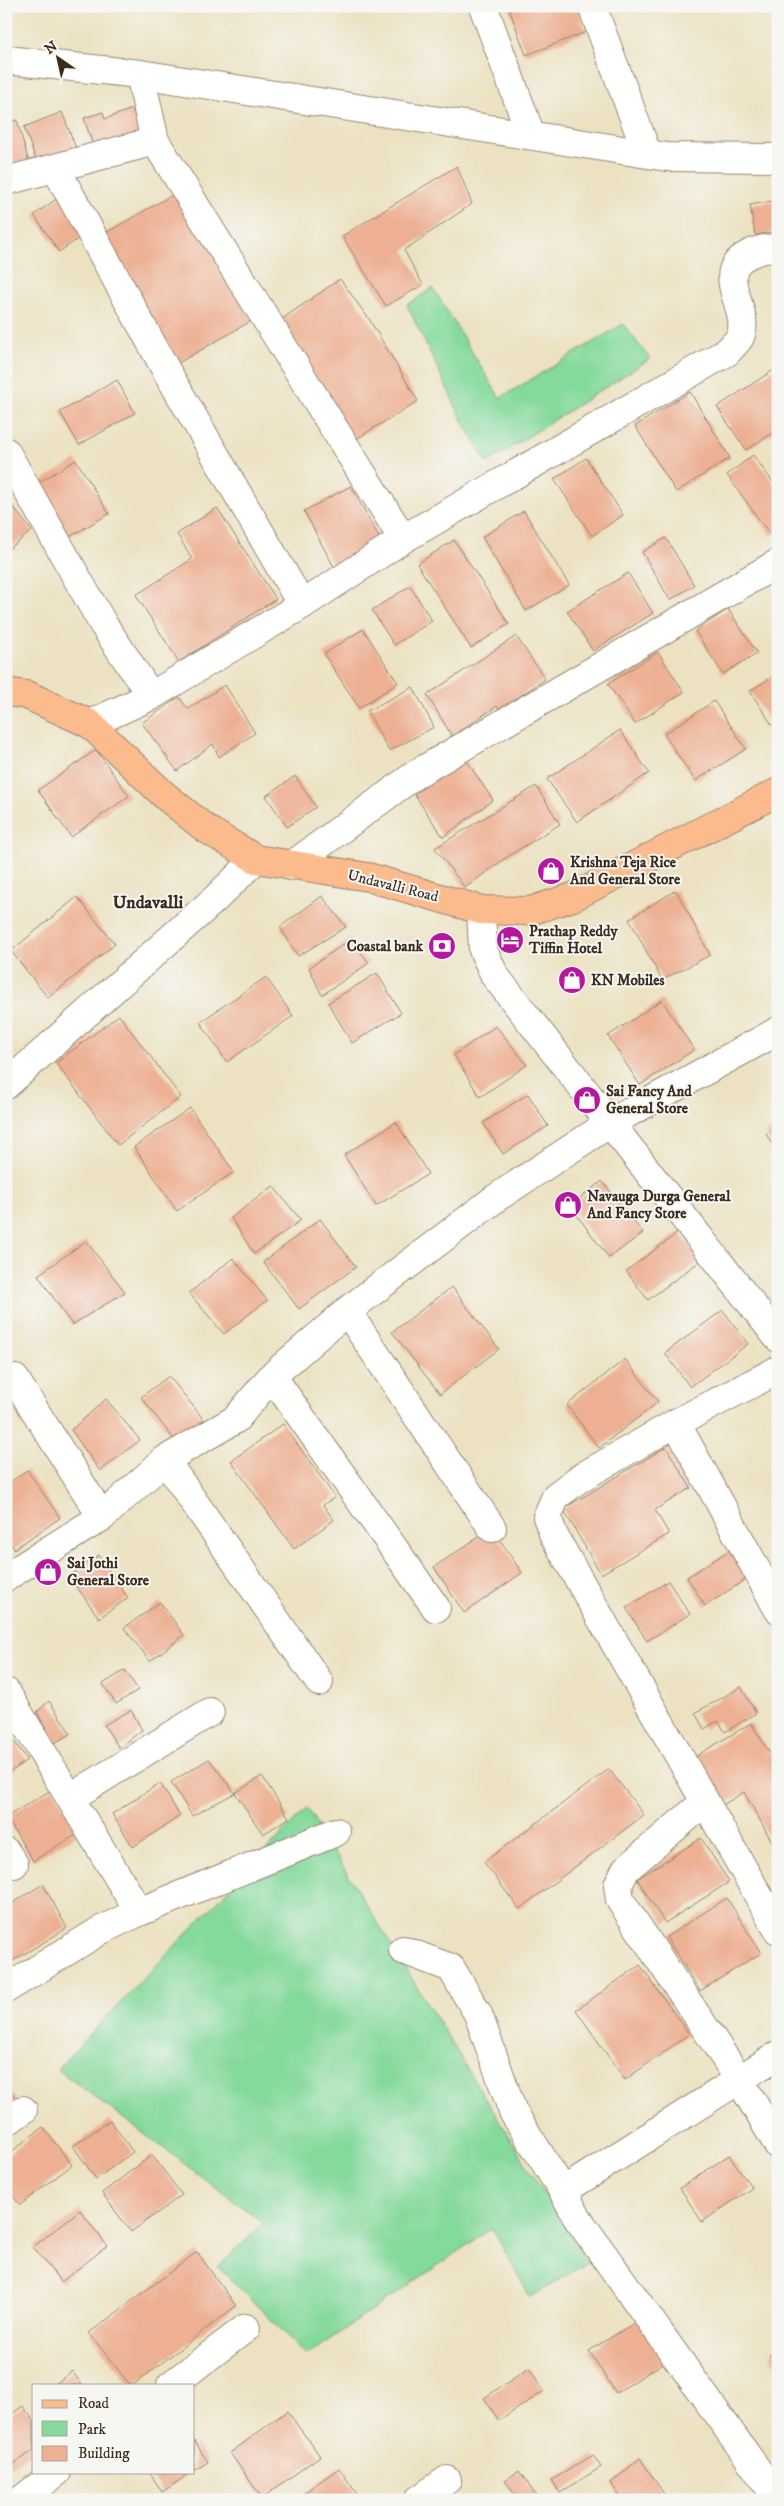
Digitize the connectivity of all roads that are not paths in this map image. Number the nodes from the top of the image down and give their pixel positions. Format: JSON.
{"nodes":[{"id":1,"x":484,"y":6,"type":"edge"},
{"id":2,"x":592,"y":6,"type":"edge"},
{"id":3,"x":6,"y":60,"type":"edge"},
{"id":4,"x":140,"y":74,"type":"junction"},
{"id":5,"x":531,"y":135,"type":"junction"},
{"id":6,"x":155,"y":141,"type":"junction"},
{"id":7,"x":647,"y":153,"type":"junction"},
{"id":8,"x":778,"y":158,"type":"edge"},
{"id":9,"x":56,"y":169,"type":"junction"},
{"id":10,"x":6,"y":181,"type":"edge"},
{"id":11,"x":778,"y":248,"type":"edge"},
{"id":12,"x":6,"y":452,"type":"edge"},
{"id":13,"x":403,"y":539,"type":"junction"},
{"id":14,"x":778,"y":563,"type":"edge"},
{"id":15,"x":302,"y":605,"type":"junction"},
{"id":16,"x":6,"y":692,"type":"edge"},
{"id":17,"x":151,"y":696,"type":"junction"},
{"id":18,"x":90,"y":724,"type":"junction"},
{"id":19,"x":778,"y":792,"type":"edge"},
{"id":20,"x":256,"y":859,"type":"junction"},
{"id":21,"x":291,"y":866,"type":"junction"},
{"id":22,"x":481,"y":910,"type":"junction"},
{"id":23,"x":778,"y":1031,"type":"edge"},
{"id":24,"x":6,"y":1085,"type":"edge"},
{"id":25,"x":610,"y":1123,"type":"junction"},
{"id":26,"x":347,"y":1311,"type":"junction"},
{"id":27,"x":778,"y":1338,"type":"edge"},
{"id":28,"x":778,"y":1370,"type":"edge"},
{"id":29,"x":272,"y":1376,"type":"junction"},
{"id":30,"x":15,"y":1379,"type":"dead end"},
{"id":31,"x":676,"y":1423,"type":"junction"},
{"id":32,"x":165,"y":1460,"type":"junction"},
{"id":33,"x":102,"y":1517,"type":"junction"},
{"id":34,"x":492,"y":1528,"type":"dead end"},
{"id":35,"x":6,"y":1576,"type":"edge"},
{"id":36,"x":436,"y":1608,"type":"dead end"},
{"id":37,"x":778,"y":1609,"type":"edge"},
{"id":38,"x":319,"y":1682,"type":"dead end"},
{"id":39,"x":6,"y":1692,"type":"edge"},
{"id":40,"x":210,"y":1712,"type":"dead end"},
{"id":41,"x":70,"y":1798,"type":"junction"},
{"id":42,"x":705,"y":1802,"type":"junction"},
{"id":43,"x":336,"y":1832,"type":"dead end"},
{"id":44,"x":139,"y":1912,"type":"junction"},
{"id":45,"x":778,"y":1930,"type":"edge"},
{"id":46,"x":403,"y":1950,"type":"dead end"},
{"id":47,"x":6,"y":1989,"type":"edge"},
{"id":48,"x":778,"y":2055,"type":"edge"},
{"id":49,"x":739,"y":2079,"type":"junction"},
{"id":50,"x":778,"y":2145,"type":"edge"},
{"id":51,"x":563,"y":2191,"type":"junction"},
{"id":52,"x":246,"y":2328,"type":"dead end"},
{"id":53,"x":172,"y":2384,"type":"edge"},
{"id":54,"x":54,"y":2474,"type":"edge"},
{"id":55,"x":447,"y":2480,"type":"dead end"},
{"id":56,"x":778,"y":2499,"type":"edge"},
{"id":57,"x":21,"y":2500,"type":"edge"},
{"id":58,"x":418,"y":2500,"type":"edge"}],
"edges":[{"from":1,"to":5,"type":"street"},
{"from":2,"to":7,"type":"street"},
{"from":3,"to":4,"type":"street"},
{"from":4,"to":5,"type":"street"},
{"from":4,"to":6,"type":"street"},
{"from":5,"to":7,"type":"street"},
{"from":6,"to":9,"type":"street"},
{"from":6,"to":13,"type":"street"},
{"from":7,"to":8,"type":"street"},
{"from":9,"to":10,"type":"street"},
{"from":9,"to":15,"type":"street"},
{"from":11,"to":13,"type":"street"},
{"from":12,"to":17,"type":"street"},
{"from":13,"to":15,"type":"street"},
{"from":14,"to":21,"type":"street"},
{"from":15,"to":17,"type":"street"},
{"from":16,"to":18,"type":"main road","name":"Undavalli Road"},
{"from":17,"to":18,"type":"street"},
{"from":18,"to":20,"type":"main road","name":"Undavalli Road"},
{"from":19,"to":22,"type":"main road","name":"Undavalli Road"},
{"from":20,"to":21,"type":"main road","name":"Undavalli Road"},
{"from":20,"to":24,"type":"street"},
{"from":21,"to":22,"type":"main road","name":"Undavalli Road"},
{"from":22,"to":25,"type":"street"},
{"from":23,"to":25,"type":"street"},
{"from":25,"to":26,"type":"street"},
{"from":25,"to":27,"type":"street"},
{"from":26,"to":29,"type":"street"},
{"from":26,"to":34,"type":"street"},
{"from":28,"to":31,"type":"street"},
{"from":29,"to":32,"type":"street"},
{"from":29,"to":36,"type":"street"},
{"from":30,"to":33,"type":"street"},
{"from":31,"to":37,"type":"street"},
{"from":31,"to":42,"type":"street"},
{"from":32,"to":33,"type":"street"},
{"from":32,"to":38,"type":"street"},
{"from":33,"to":35,"type":"street"},
{"from":39,"to":41,"type":"street"},
{"from":40,"to":41,"type":"street"},
{"from":41,"to":44,"type":"street"},
{"from":42,"to":45,"type":"street"},
{"from":42,"to":49,"type":"street"},
{"from":43,"to":44,"type":"street"},
{"from":44,"to":47,"type":"street"},
{"from":46,"to":51,"type":"street"},
{"from":48,"to":49,"type":"street"},
{"from":49,"to":50,"type":"street"},
{"from":49,"to":51,"type":"street"},
{"from":51,"to":56,"type":"street"},
{"from":52,"to":53,"type":"street"},
{"from":54,"to":57,"type":"street"},
{"from":55,"to":58,"type":"street"}]}
